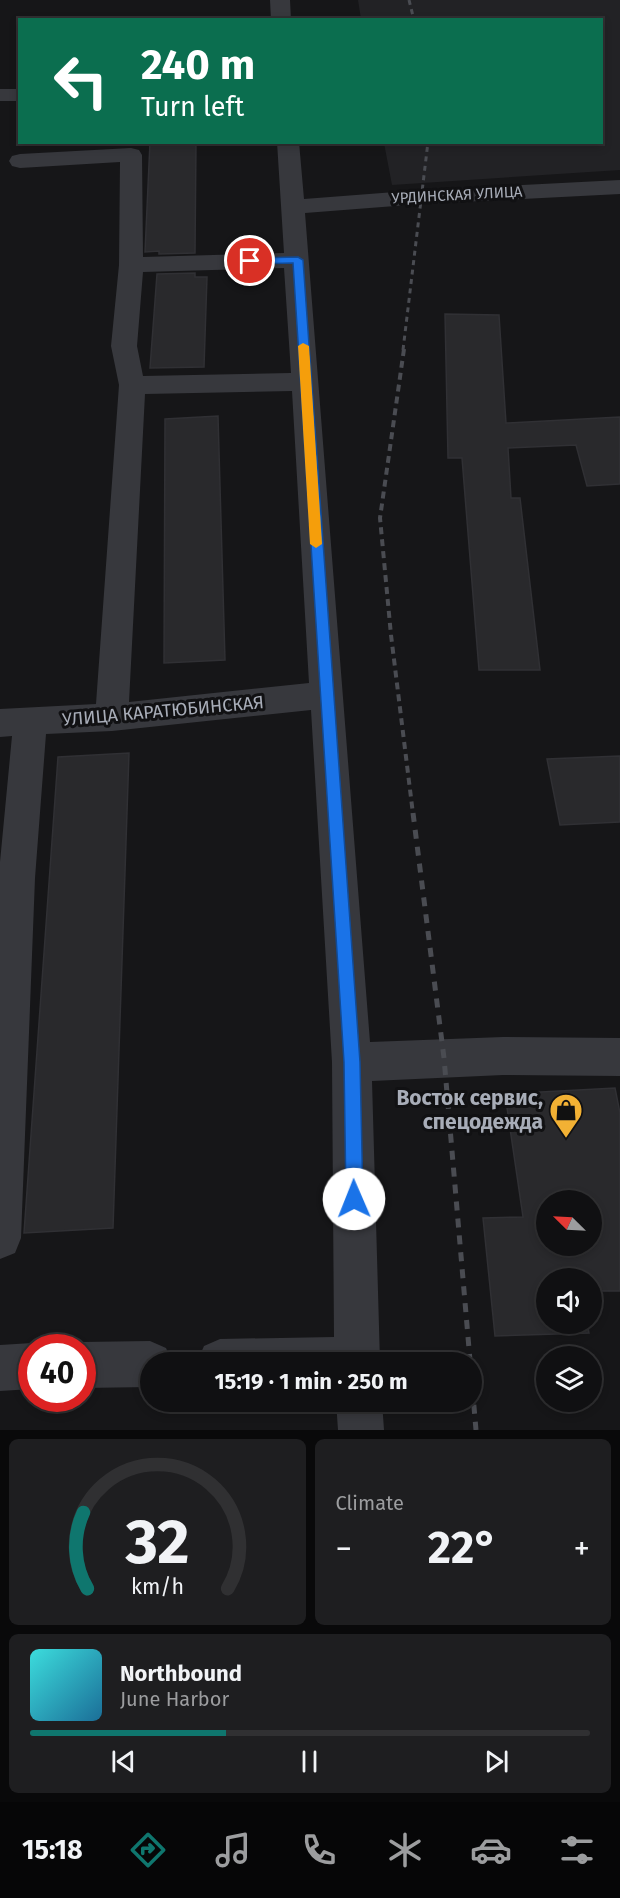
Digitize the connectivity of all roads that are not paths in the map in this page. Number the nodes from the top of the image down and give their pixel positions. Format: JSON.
{"nodes":[{"id":1,"x":280,"y":0,"type":"edge"},
{"id":2,"x":281,"y":18,"type":"edge"},
{"id":3,"x":18,"y":94,"type":"edge"},
{"id":4,"x":0,"y":95,"type":"edge"},
{"id":5,"x":288,"y":144,"type":"edge"},
{"id":6,"x":20,"y":161,"type":"dead end"},
{"id":7,"x":620,"y":187,"type":"edge"},
{"id":8,"x":294,"y":207,"type":"junction"},
{"id":9,"x":298,"y":260,"type":"junction"},
{"id":10,"x":131,"y":265,"type":"junction"},
{"id":11,"x":305,"y":382,"type":"junction"},
{"id":12,"x":132,"y":385,"type":"junction"},
{"id":13,"x":326,"y":695,"type":"junction"},
{"id":14,"x":112,"y":717,"type":"junction"},
{"id":15,"x":15,"y":722,"type":"edge"},
{"id":16,"x":8,"y":878,"type":"edge"},
{"id":17,"x":620,"y":1057,"type":"edge"},
{"id":18,"x":352,"y":1062,"type":"junction"},
{"id":19,"x":0,"y":1238,"type":"edge"},
{"id":20,"x":358,"y":1352,"type":"edge"},
{"id":21,"x":140,"y":1364,"type":"edge"},
{"id":22,"x":96,"y":1365,"type":"edge"},
{"id":23,"x":18,"y":1367,"type":"edge"},
{"id":24,"x":0,"y":1368,"type":"edge"},
{"id":25,"x":360,"y":1412,"type":"edge"},
{"id":26,"x":361,"y":1430,"type":"edge"}],
"edges":[{"from":1,"to":2,"type":"street"},
{"from":3,"to":4,"type":"street"},
{"from":5,"to":8,"type":"street"},
{"from":6,"to":10,"type":"street"},
{"from":7,"to":8,"type":"street","name":"УРДИНСКАЯ УЛИЦА"},
{"from":8,"to":9,"type":"street"},
{"from":9,"to":10,"type":"street"},
{"from":9,"to":11,"type":"street"},
{"from":10,"to":12,"type":"street"},
{"from":11,"to":12,"type":"street"},
{"from":11,"to":13,"type":"street"},
{"from":12,"to":14,"type":"street"},
{"from":13,"to":14,"type":"street","name":"УЛИЦА КАРАТЮБИНСКАЯ"},
{"from":13,"to":18,"type":"street"},
{"from":14,"to":15,"type":"street","name":"УЛИЦА КАРАТЮБИНСКАЯ"},
{"from":15,"to":16,"type":"street"},
{"from":16,"to":19,"type":"street"},
{"from":17,"to":18,"type":"street"},
{"from":18,"to":20,"type":"street"},
{"from":21,"to":22,"type":"street"},
{"from":23,"to":24,"type":"street"},
{"from":25,"to":26,"type":"street"}]}
